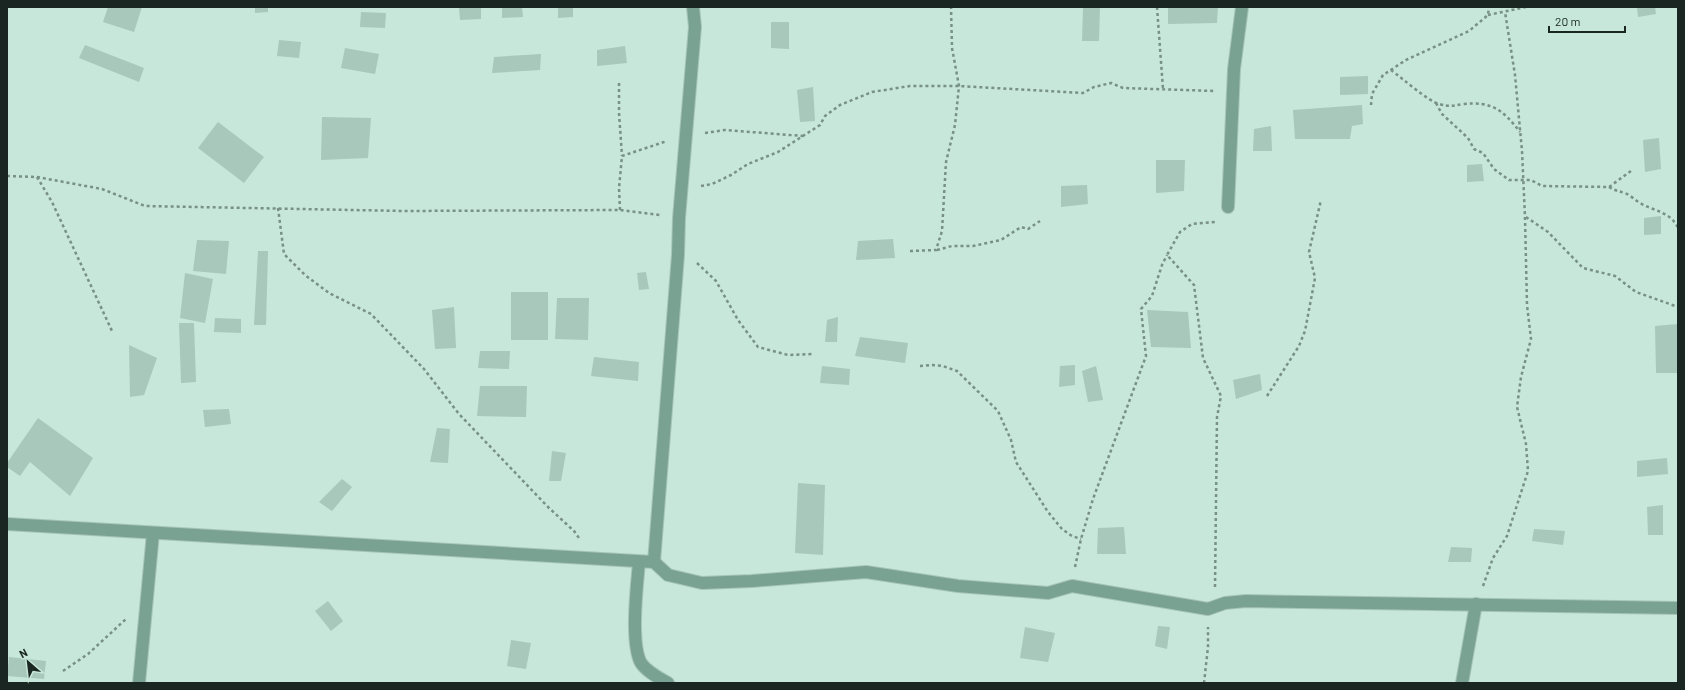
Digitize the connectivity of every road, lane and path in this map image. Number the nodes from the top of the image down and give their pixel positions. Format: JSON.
{"nodes":[{"id":1,"x":693,"y":7,"type":"edge"},
{"id":2,"x":951,"y":7,"type":"edge"},
{"id":3,"x":1157,"y":7,"type":"edge"},
{"id":4,"x":1242,"y":7,"type":"edge"},
{"id":5,"x":1489,"y":7,"type":"edge"},
{"id":6,"x":1526,"y":7,"type":"edge"},
{"id":7,"x":1505,"y":12,"type":"junction"},
{"id":8,"x":1488,"y":15,"type":"junction"},
{"id":9,"x":1391,"y":70,"type":"junction"},
{"id":10,"x":620,"y":83,"type":"dead end"},
{"id":11,"x":959,"y":86,"type":"junction"},
{"id":12,"x":1163,"y":89,"type":"junction"},
{"id":13,"x":1233,"y":92,"type":"junction"},
{"id":14,"x":1436,"y":103,"type":"junction"},
{"id":15,"x":1371,"y":105,"type":"dead end"},
{"id":16,"x":1520,"y":132,"type":"junction"},
{"id":17,"x":622,"y":156,"type":"dead end"},
{"id":18,"x":1631,"y":171,"type":"dead end"},
{"id":19,"x":7,"y":176,"type":"edge"},
{"id":20,"x":37,"y":177,"type":"junction"},
{"id":21,"x":1522,"y":180,"type":"junction"},
{"id":22,"x":1610,"y":187,"type":"junction"},
{"id":23,"x":681,"y":191,"type":"junction"},
{"id":24,"x":1320,"y":200,"type":"dead end"},
{"id":25,"x":1228,"y":207,"type":"joint"},
{"id":26,"x":278,"y":208,"type":"junction"},
{"id":27,"x":1525,"y":217,"type":"junction"},
{"id":28,"x":679,"y":218,"type":"junction"},
{"id":29,"x":1040,"y":221,"type":"dead end"},
{"id":30,"x":1678,"y":228,"type":"edge"},
{"id":31,"x":936,"y":250,"type":"junction"},
{"id":32,"x":910,"y":251,"type":"dead end"},
{"id":33,"x":678,"y":255,"type":"junction"},
{"id":34,"x":1167,"y":255,"type":"junction"},
{"id":35,"x":1678,"y":307,"type":"edge"},
{"id":36,"x":112,"y":331,"type":"dead end"},
{"id":37,"x":813,"y":354,"type":"dead end"},
{"id":38,"x":920,"y":366,"type":"dead end"},
{"id":39,"x":1267,"y":396,"type":"dead end"},
{"id":40,"x":7,"y":524,"type":"edge"},
{"id":41,"x":153,"y":533,"type":"junction"},
{"id":42,"x":1081,"y":539,"type":"junction"},
{"id":43,"x":592,"y":559,"type":"junction"},
{"id":44,"x":639,"y":562,"type":"junction"},
{"id":45,"x":654,"y":562,"type":"junction"},
{"id":46,"x":1072,"y":586,"type":"junction"},
{"id":47,"x":1476,"y":604,"type":"junction"},
{"id":48,"x":1678,"y":608,"type":"edge"},
{"id":49,"x":1208,"y":609,"type":"junction"},
{"id":50,"x":129,"y":616,"type":"dead end"},
{"id":51,"x":63,"y":671,"type":"dead end"},
{"id":52,"x":139,"y":683,"type":"edge"},
{"id":53,"x":668,"y":683,"type":"edge"},
{"id":54,"x":1204,"y":683,"type":"edge"},
{"id":55,"x":1462,"y":683,"type":"edge"}],
"edges":[{"from":1,"to":23,"type":"street"},
{"from":2,"to":11,"type":"path"},
{"from":3,"to":12,"type":"path"},
{"from":4,"to":13,"type":"street"},
{"from":5,"to":8,"type":"path"},
{"from":6,"to":7,"type":"path"},
{"from":7,"to":8,"type":"path"},
{"from":7,"to":16,"type":"path"},
{"from":8,"to":9,"type":"path"},
{"from":9,"to":14,"type":"path"},
{"from":9,"to":15,"type":"path"},
{"from":10,"to":17,"type":"path"},
{"from":11,"to":12,"type":"path"},
{"from":11,"to":23,"type":"path"},
{"from":11,"to":31,"type":"path"},
{"from":12,"to":13,"type":"path"},
{"from":13,"to":25,"type":"street"},
{"from":14,"to":16,"type":"path"},
{"from":14,"to":21,"type":"path"},
{"from":16,"to":21,"type":"path"},
{"from":18,"to":22,"type":"path"},
{"from":19,"to":20,"type":"path"},
{"from":20,"to":26,"type":"path"},
{"from":20,"to":36,"type":"path"},
{"from":21,"to":22,"type":"path"},
{"from":21,"to":27,"type":"path"},
{"from":22,"to":30,"type":"path"},
{"from":23,"to":28,"type":"street"},
{"from":24,"to":39,"type":"path"},
{"from":25,"to":34,"type":"path"},
{"from":26,"to":28,"type":"path"},
{"from":26,"to":43,"type":"path"},
{"from":27,"to":35,"type":"path"},
{"from":27,"to":47,"type":"path"},
{"from":28,"to":33,"type":"street"},
{"from":29,"to":31,"type":"path"},
{"from":31,"to":32,"type":"path"},
{"from":33,"to":37,"type":"path"},
{"from":33,"to":45,"type":"street"},
{"from":34,"to":42,"type":"path"},
{"from":34,"to":49,"type":"path"},
{"from":38,"to":42,"type":"path"},
{"from":40,"to":41,"type":"street"},
{"from":41,"to":43,"type":"street"},
{"from":41,"to":52,"type":"street"},
{"from":42,"to":46,"type":"path"},
{"from":43,"to":44,"type":"street"},
{"from":44,"to":45,"type":"street"},
{"from":44,"to":53,"type":"street"},
{"from":45,"to":46,"type":"street"},
{"from":46,"to":49,"type":"street"},
{"from":47,"to":48,"type":"street"},
{"from":47,"to":49,"type":"street"},
{"from":47,"to":55,"type":"street"},
{"from":49,"to":54,"type":"path"},
{"from":50,"to":51,"type":"path"}]}
